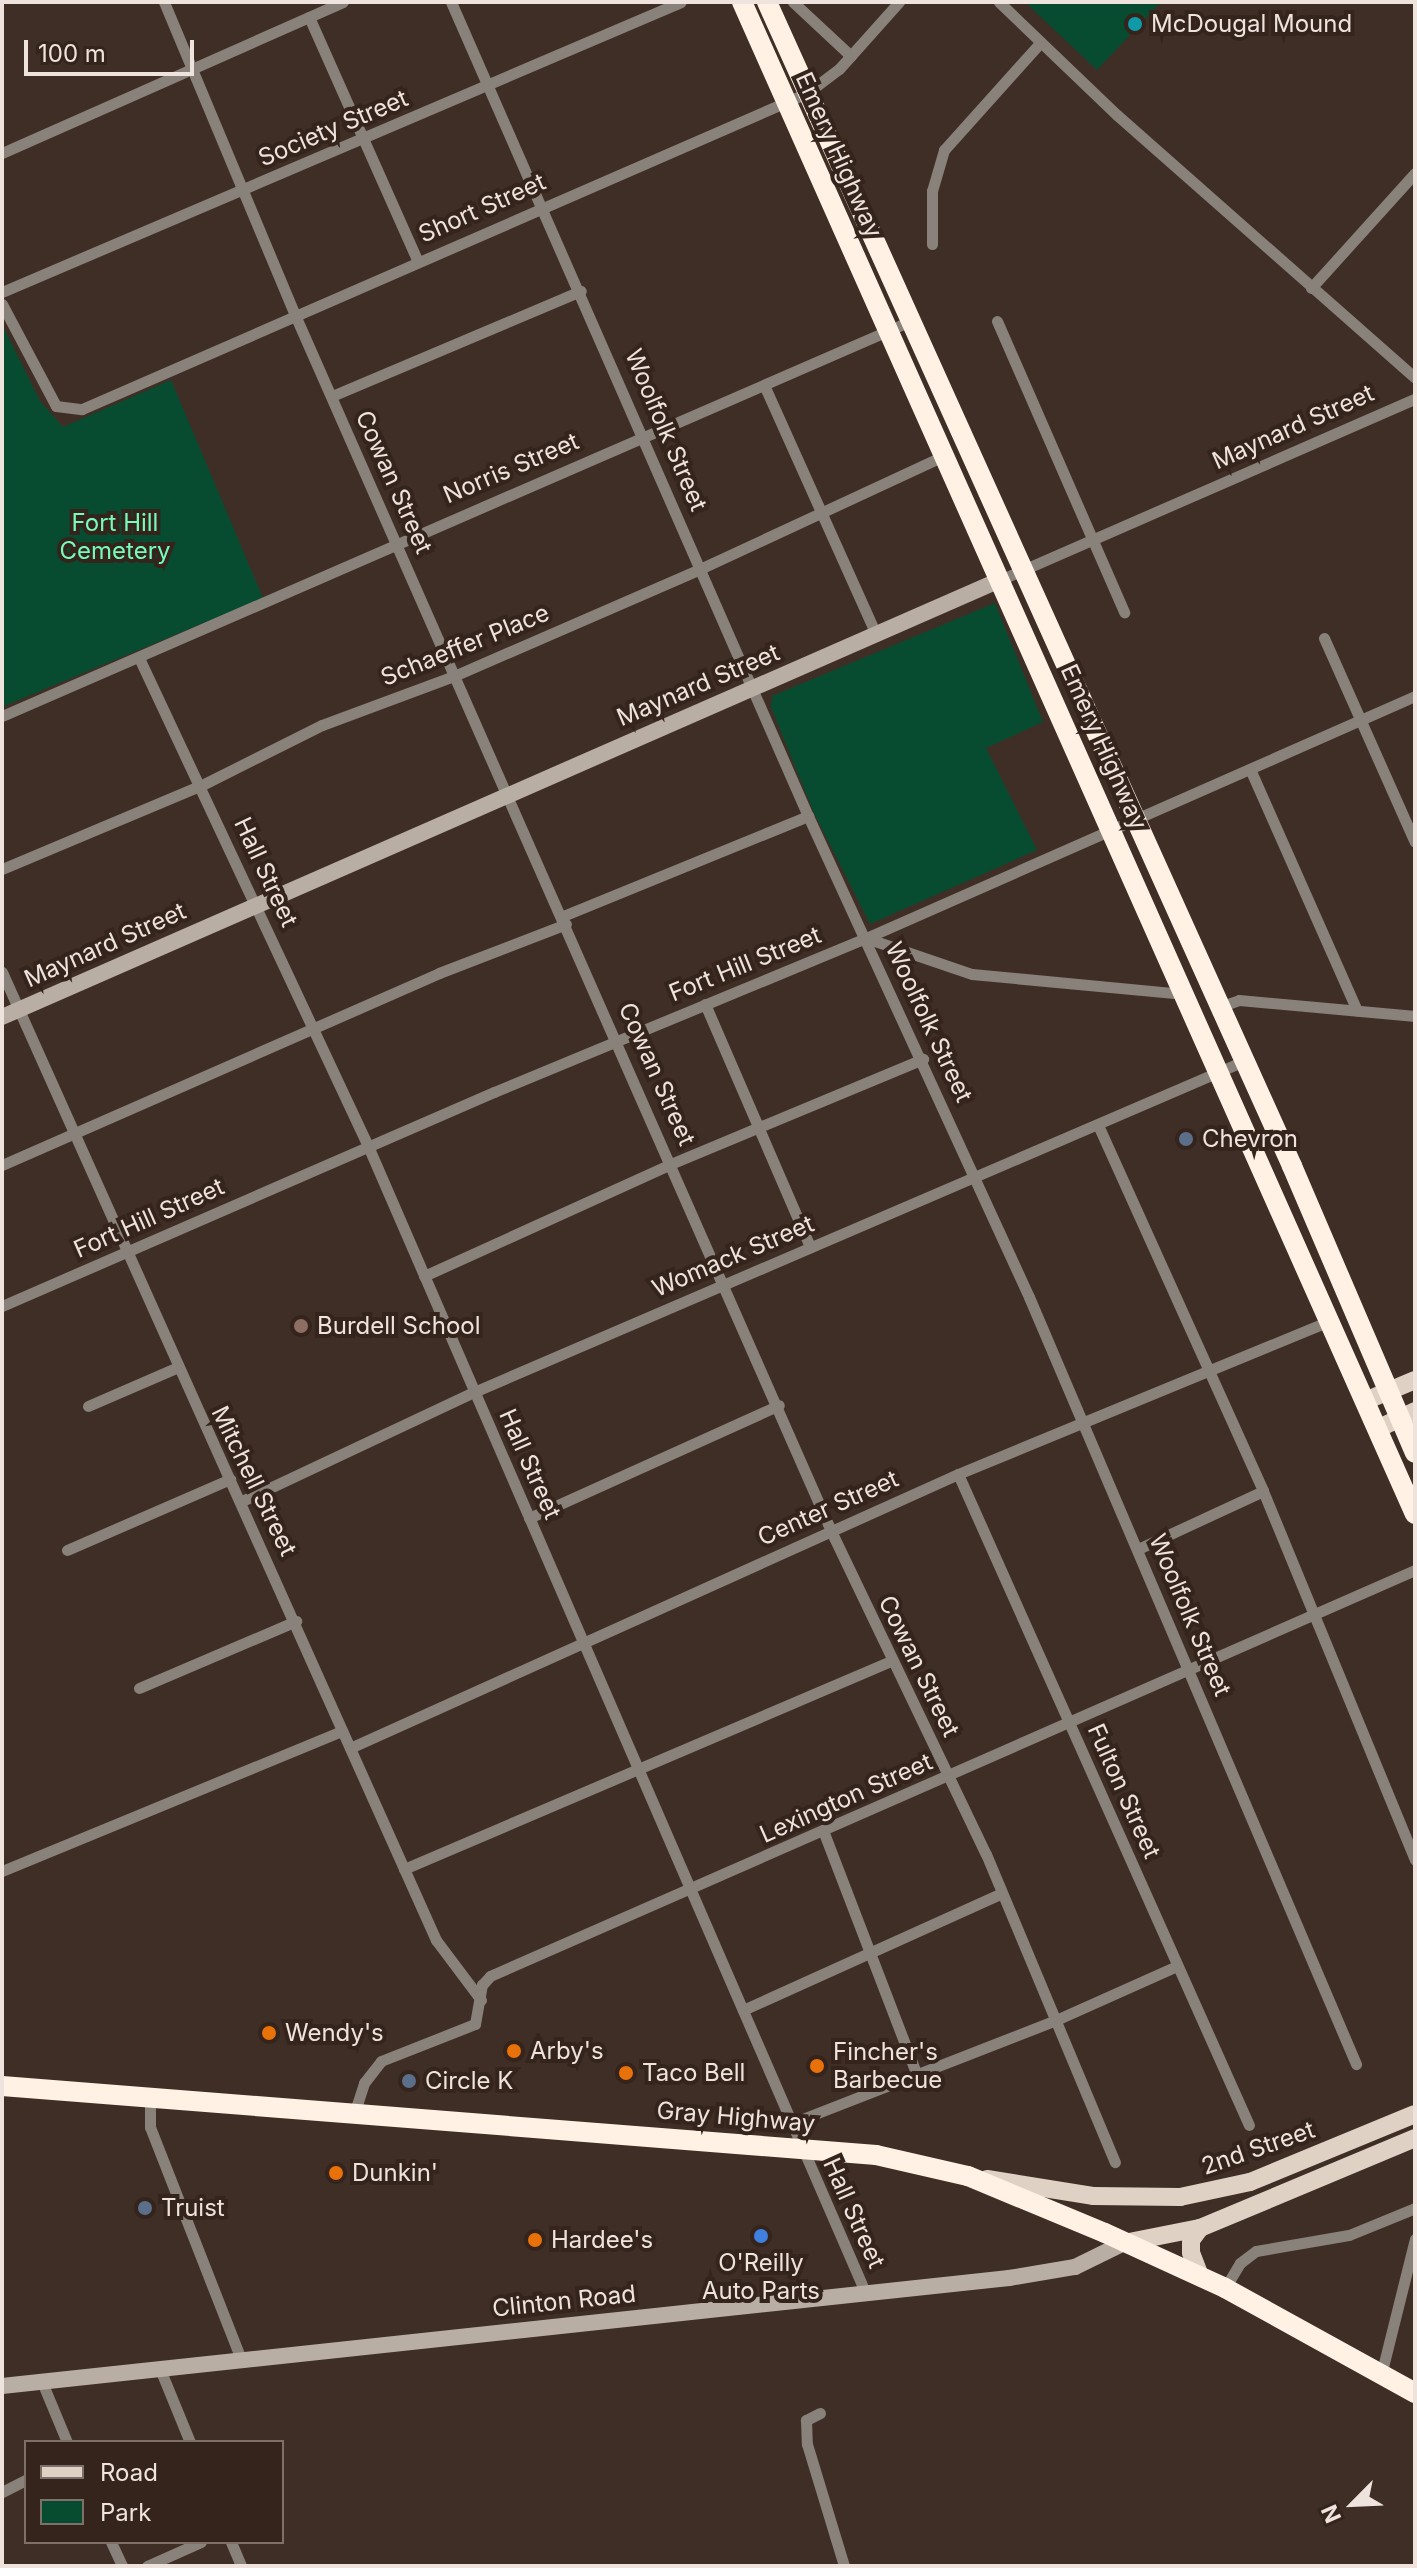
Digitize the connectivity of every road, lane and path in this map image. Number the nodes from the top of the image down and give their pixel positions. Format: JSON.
{"nodes":[{"id":1,"x":164,"y":2,"type":"edge"},
{"id":2,"x":343,"y":2,"type":"edge"},
{"id":3,"x":451,"y":2,"type":"edge"},
{"id":4,"x":681,"y":2,"type":"edge"},
{"id":5,"x":742,"y":2,"type":"edge"},
{"id":6,"x":767,"y":2,"type":"edge"},
{"id":7,"x":793,"y":2,"type":"edge"},
{"id":8,"x":899,"y":2,"type":"edge"},
{"id":9,"x":999,"y":2,"type":"edge"},
{"id":10,"x":309,"y":17,"type":"junction"},
{"id":11,"x":1040,"y":43,"type":"junction"},
{"id":12,"x":851,"y":56,"type":"junction"},
{"id":13,"x":191,"y":70,"type":"junction"},
{"id":14,"x":489,"y":83,"type":"junction"},
{"id":15,"x":807,"y":93,"type":"junction"},
{"id":16,"x":787,"y":102,"type":"junction"},
{"id":17,"x":364,"y":140,"type":"junction"},
{"id":18,"x":2,"y":153,"type":"edge"},
{"id":19,"x":1415,"y":173,"type":"edge"},
{"id":20,"x":243,"y":191,"type":"junction"},
{"id":21,"x":541,"y":206,"type":"junction"},
{"id":22,"x":932,"y":244,"type":"dead end"},
{"id":23,"x":417,"y":260,"type":"junction"},
{"id":24,"x":1311,"y":288,"type":"junction"},
{"id":25,"x":581,"y":291,"type":"junction"},
{"id":26,"x":2,"y":292,"type":"edge"},
{"id":27,"x":2,"y":304,"type":"edge"},
{"id":28,"x":295,"y":315,"type":"junction"},
{"id":29,"x":997,"y":321,"type":"dead end"},
{"id":30,"x":908,"y":322,"type":"junction"},
{"id":31,"x":888,"y":331,"type":"junction"},
{"id":32,"x":1415,"y":378,"type":"edge"},
{"id":33,"x":764,"y":385,"type":"junction"},
{"id":34,"x":332,"y":396,"type":"junction"},
{"id":35,"x":1415,"y":399,"type":"edge"},
{"id":36,"x":644,"y":435,"type":"junction"},
{"id":37,"x":943,"y":456,"type":"junction"},
{"id":38,"x":823,"y":514,"type":"junction"},
{"id":39,"x":1093,"y":539,"type":"junction"},
{"id":40,"x":397,"y":540,"type":"junction"},
{"id":41,"x":702,"y":568,"type":"junction"},
{"id":42,"x":1019,"y":571,"type":"junction"},
{"id":43,"x":1000,"y":580,"type":"junction"},
{"id":44,"x":1124,"y":612,"type":"dead end"},
{"id":45,"x":876,"y":634,"type":"junction"},
{"id":46,"x":1324,"y":638,"type":"dead end"},
{"id":47,"x":140,"y":660,"type":"junction"},
{"id":48,"x":454,"y":676,"type":"junction"},
{"id":49,"x":753,"y":687,"type":"junction"},
{"id":50,"x":1415,"y":696,"type":"edge"},
{"id":51,"x":2,"y":716,"type":"edge"},
{"id":52,"x":1362,"y":720,"type":"junction"},
{"id":53,"x":1250,"y":769,"type":"junction"},
{"id":54,"x":202,"y":785,"type":"junction"},
{"id":55,"x":507,"y":794,"type":"junction"},
{"id":56,"x":808,"y":816,"type":"junction"},
{"id":57,"x":1135,"y":818,"type":"junction"},
{"id":58,"x":1112,"y":828,"type":"junction"},
{"id":59,"x":1415,"y":842,"type":"edge"},
{"id":60,"x":2,"y":869,"type":"edge"},
{"id":61,"x":257,"y":904,"type":"junction"},
{"id":62,"x":564,"y":920,"type":"junction"},
{"id":63,"x":901,"y":923,"type":"junction"},
{"id":64,"x":866,"y":938,"type":"junction"},
{"id":65,"x":919,"y":952,"type":"junction"},
{"id":66,"x":2,"y":972,"type":"edge"},
{"id":67,"x":1186,"y":994,"type":"junction"},
{"id":68,"x":705,"y":1004,"type":"junction"},
{"id":69,"x":1219,"y":1007,"type":"junction"},
{"id":70,"x":19,"y":1010,"type":"junction"},
{"id":71,"x":1357,"y":1010,"type":"junction"},
{"id":72,"x":1415,"y":1016,"type":"edge"},
{"id":73,"x":2,"y":1017,"type":"edge"},
{"id":74,"x":313,"y":1028,"type":"junction"},
{"id":75,"x":618,"y":1040,"type":"junction"},
{"id":76,"x":923,"y":1059,"type":"junction"},
{"id":77,"x":1244,"y":1061,"type":"junction"},
{"id":78,"x":1221,"y":1071,"type":"junction"},
{"id":79,"x":1098,"y":1125,"type":"junction"},
{"id":80,"x":760,"y":1131,"type":"junction"},
{"id":81,"x":73,"y":1133,"type":"junction"},
{"id":82,"x":368,"y":1146,"type":"junction"},
{"id":83,"x":673,"y":1163,"type":"junction"},
{"id":84,"x":2,"y":1165,"type":"edge"},
{"id":85,"x":976,"y":1177,"type":"junction"},
{"id":86,"x":810,"y":1247,"type":"junction"},
{"id":87,"x":125,"y":1253,"type":"junction"},
{"id":88,"x":424,"y":1276,"type":"junction"},
{"id":89,"x":726,"y":1284,"type":"junction"},
{"id":90,"x":2,"y":1306,"type":"edge"},
{"id":91,"x":1330,"y":1321,"type":"junction"},
{"id":92,"x":176,"y":1368,"type":"junction"},
{"id":93,"x":1210,"y":1369,"type":"junction"},
{"id":94,"x":1415,"y":1380,"type":"edge"},
{"id":95,"x":1389,"y":1390,"type":"junction"},
{"id":96,"x":474,"y":1392,"type":"junction"},
{"id":97,"x":1365,"y":1401,"type":"junction"},
{"id":98,"x":779,"y":1405,"type":"junction"},
{"id":99,"x":88,"y":1406,"type":"dead end"},
{"id":100,"x":1407,"y":1414,"type":"edge"},
{"id":101,"x":1080,"y":1421,"type":"junction"},
{"id":102,"x":1377,"y":1429,"type":"junction"},
{"id":103,"x":1415,"y":1453,"type":"edge"},
{"id":104,"x":958,"y":1474,"type":"junction"},
{"id":105,"x":230,"y":1479,"type":"junction"},
{"id":106,"x":1263,"y":1491,"type":"junction"},
{"id":107,"x":242,"y":1501,"type":"junction"},
{"id":108,"x":1415,"y":1514,"type":"edge"},
{"id":109,"x":529,"y":1518,"type":"junction"},
{"id":110,"x":831,"y":1531,"type":"junction"},
{"id":111,"x":1138,"y":1549,"type":"junction"},
{"id":112,"x":67,"y":1550,"type":"dead end"},
{"id":113,"x":1415,"y":1570,"type":"edge"},
{"id":114,"x":1315,"y":1614,"type":"junction"},
{"id":115,"x":296,"y":1621,"type":"junction"},
{"id":116,"x":583,"y":1643,"type":"junction"},
{"id":117,"x":891,"y":1661,"type":"junction"},
{"id":118,"x":1189,"y":1668,"type":"junction"},
{"id":119,"x":139,"y":1688,"type":"dead end"},
{"id":120,"x":1069,"y":1721,"type":"junction"},
{"id":121,"x":342,"y":1731,"type":"junction"},
{"id":122,"x":350,"y":1748,"type":"junction"},
{"id":123,"x":639,"y":1772,"type":"junction"},
{"id":124,"x":948,"y":1776,"type":"junction"},
{"id":125,"x":824,"y":1833,"type":"junction"},
{"id":126,"x":1415,"y":1859,"type":"edge"},
{"id":127,"x":404,"y":1869,"type":"junction"},
{"id":128,"x":2,"y":1871,"type":"edge"},
{"id":129,"x":691,"y":1891,"type":"junction"},
{"id":130,"x":1002,"y":1893,"type":"junction"},
{"id":131,"x":872,"y":1951,"type":"junction"},
{"id":132,"x":1177,"y":1966,"type":"junction"},
{"id":133,"x":481,"y":2000,"type":"junction"},
{"id":134,"x":743,"y":2010,"type":"junction"},
{"id":135,"x":1056,"y":2020,"type":"junction"},
{"id":136,"x":1356,"y":2064,"type":"dead end"},
{"id":137,"x":916,"y":2073,"type":"junction"},
{"id":138,"x":2,"y":2086,"type":"edge"},
{"id":139,"x":150,"y":2097,"type":"junction"},
{"id":140,"x":354,"y":2114,"type":"junction"},
{"id":141,"x":1415,"y":2114,"type":"edge"},
{"id":142,"x":792,"y":2123,"type":"junction"},
{"id":143,"x":1249,"y":2125,"type":"dead end"},
{"id":144,"x":1415,"y":2138,"type":"edge"},
{"id":145,"x":802,"y":2149,"type":"junction"},
{"id":146,"x":1115,"y":2162,"type":"dead end"},
{"id":147,"x":968,"y":2176,"type":"junction"},
{"id":148,"x":1414,"y":2213,"type":"edge"},
{"id":149,"x":1200,"y":2228,"type":"junction"},
{"id":150,"x":1415,"y":2241,"type":"edge"},
{"id":151,"x":1124,"y":2243,"type":"junction"},
{"id":152,"x":1200,"y":2276,"type":"junction"},
{"id":153,"x":1225,"y":2288,"type":"junction"},
{"id":154,"x":865,"y":2292,"type":"junction"},
{"id":155,"x":241,"y":2359,"type":"junction"},
{"id":156,"x":160,"y":2369,"type":"junction"},
{"id":157,"x":1382,"y":2371,"type":"junction"},
{"id":158,"x":42,"y":2382,"type":"junction"},
{"id":159,"x":2,"y":2386,"type":"edge"},
{"id":160,"x":1415,"y":2393,"type":"edge"},
{"id":161,"x":820,"y":2413,"type":"dead end"},
{"id":162,"x":66,"y":2440,"type":"edge"},
{"id":163,"x":189,"y":2440,"type":"edge"},
{"id":164,"x":24,"y":2481,"type":"edge"},
{"id":165,"x":2,"y":2492,"type":"edge"},
{"id":166,"x":112,"y":2544,"type":"edge"},
{"id":167,"x":196,"y":2544,"type":"edge"},
{"id":168,"x":232,"y":2544,"type":"edge"},
{"id":169,"x":122,"y":2566,"type":"edge"},
{"id":170,"x":147,"y":2566,"type":"edge"},
{"id":171,"x":241,"y":2566,"type":"edge"},
{"id":172,"x":844,"y":2566,"type":"edge"}],
"edges":[{"from":1,"to":13,"type":"street","name":"Cowan Street"},
{"from":2,"to":10,"type":"street"},
{"from":3,"to":14,"type":"street","name":"Woolfolk Street"},
{"from":4,"to":14,"type":"street","name":"Society Street"},
{"from":5,"to":16,"type":"highway","name":"Emery Highway"},
{"from":6,"to":15,"type":"highway","name":"Emery Highway"},
{"from":7,"to":12,"type":"street"},
{"from":8,"to":12,"type":"street","name":"Short Street"},
{"from":9,"to":11,"type":"street"},
{"from":10,"to":13,"type":"street"},
{"from":10,"to":17,"type":"street"},
{"from":11,"to":22,"type":"street"},
{"from":11,"to":24,"type":"street"},
{"from":12,"to":15,"type":"street","name":"Short Street"},
{"from":13,"to":18,"type":"street"},
{"from":13,"to":20,"type":"street","name":"Cowan Street"},
{"from":14,"to":17,"type":"street","name":"Society Street"},
{"from":14,"to":21,"type":"street","name":"Woolfolk Street"},
{"from":15,"to":16,"type":"street","name":"Short Street"},
{"from":15,"to":30,"type":"highway","name":"Emery Highway"},
{"from":16,"to":21,"type":"street","name":"Short Street"},
{"from":16,"to":31,"type":"highway","name":"Emery Highway"},
{"from":17,"to":20,"type":"street","name":"Society Street"},
{"from":17,"to":23,"type":"street"},
{"from":19,"to":24,"type":"street"},
{"from":20,"to":26,"type":"street","name":"Society Street"},
{"from":20,"to":28,"type":"street","name":"Cowan Street"},
{"from":21,"to":23,"type":"street","name":"Short Street"},
{"from":21,"to":25,"type":"street","name":"Woolfolk Street"},
{"from":23,"to":28,"type":"street","name":"Short Street"},
{"from":24,"to":32,"type":"street"},
{"from":25,"to":34,"type":"street"},
{"from":25,"to":36,"type":"street","name":"Woolfolk Street"},
{"from":27,"to":28,"type":"street","name":"Short Street"},
{"from":28,"to":34,"type":"street","name":"Cowan Street"},
{"from":29,"to":39,"type":"street"},
{"from":30,"to":31,"type":"street","name":"Norris Street"},
{"from":30,"to":42,"type":"highway","name":"Emery Highway"},
{"from":31,"to":33,"type":"street","name":"Norris Street"},
{"from":31,"to":37,"type":"highway","name":"Emery Highway"},
{"from":33,"to":36,"type":"street","name":"Norris Street"},
{"from":33,"to":38,"type":"street"},
{"from":34,"to":40,"type":"street","name":"Cowan Street"},
{"from":35,"to":39,"type":"street","name":"Maynard Street"},
{"from":36,"to":40,"type":"street","name":"Norris Street"},
{"from":36,"to":41,"type":"street","name":"Woolfolk Street"},
{"from":37,"to":38,"type":"street","name":"Schaeffer Place"},
{"from":37,"to":43,"type":"highway","name":"Emery Highway"},
{"from":38,"to":41,"type":"street","name":"Schaeffer Place"},
{"from":38,"to":45,"type":"street"},
{"from":39,"to":42,"type":"street","name":"Maynard Street"},
{"from":39,"to":44,"type":"street"},
{"from":40,"to":47,"type":"street","name":"Norris Street"},
{"from":40,"to":48,"type":"street","name":"Cowan Street"},
{"from":41,"to":48,"type":"street","name":"Schaeffer Place"},
{"from":41,"to":49,"type":"street","name":"Woolfolk Street"},
{"from":42,"to":43,"type":"street","name":"Maynard Street"},
{"from":42,"to":57,"type":"highway","name":"Emery Highway"},
{"from":43,"to":45,"type":"street","name":"Maynard Street"},
{"from":43,"to":58,"type":"highway","name":"Emery Highway"},
{"from":45,"to":49,"type":"street","name":"Maynard Street"},
{"from":46,"to":52,"type":"street"},
{"from":47,"to":51,"type":"street","name":"Norris Street"},
{"from":47,"to":54,"type":"street","name":"Hall Street"},
{"from":48,"to":54,"type":"street","name":"Schaeffer Place"},
{"from":48,"to":55,"type":"street","name":"Cowan Street"},
{"from":49,"to":55,"type":"street","name":"Maynard Street"},
{"from":49,"to":56,"type":"street","name":"Woolfolk Street"},
{"from":50,"to":52,"type":"street","name":"Fort Hill Street"},
{"from":52,"to":53,"type":"street","name":"Fort Hill Street"},
{"from":52,"to":59,"type":"street"},
{"from":53,"to":57,"type":"street","name":"Fort Hill Street"},
{"from":53,"to":71,"type":"street"},
{"from":54,"to":60,"type":"street","name":"Schaeffer Place"},
{"from":54,"to":61,"type":"street","name":"Hall Street"},
{"from":55,"to":61,"type":"street","name":"Maynard Street"},
{"from":55,"to":62,"type":"street","name":"Cowan Street"},
{"from":56,"to":62,"type":"street"},
{"from":56,"to":64,"type":"street","name":"Woolfolk Street"},
{"from":57,"to":58,"type":"street","name":"Fort Hill Street"},
{"from":57,"to":69,"type":"highway","name":"Emery Highway"},
{"from":58,"to":63,"type":"street","name":"Fort Hill Street"},
{"from":58,"to":67,"type":"highway","name":"Emery Highway"},
{"from":61,"to":70,"type":"street","name":"Maynard Street"},
{"from":61,"to":74,"type":"street","name":"Hall Street"},
{"from":62,"to":74,"type":"street"},
{"from":62,"to":75,"type":"street","name":"Cowan Street"},
{"from":63,"to":64,"type":"street","name":"Fort Hill Street"},
{"from":63,"to":65,"type":"street"},
{"from":64,"to":65,"type":"street"},
{"from":64,"to":68,"type":"street","name":"Fort Hill Street"},
{"from":64,"to":76,"type":"street","name":"Woolfolk Street"},
{"from":65,"to":67,"type":"street"},
{"from":66,"to":70,"type":"street","name":"Mitchell Street"},
{"from":67,"to":78,"type":"highway","name":"Emery Highway"},
{"from":68,"to":75,"type":"street","name":"Fort Hill Street"},
{"from":68,"to":80,"type":"street"},
{"from":69,"to":71,"type":"street"},
{"from":69,"to":77,"type":"highway","name":"Emery Highway"},
{"from":70,"to":73,"type":"street","name":"Maynard Street"},
{"from":70,"to":81,"type":"street","name":"Mitchell Street"},
{"from":71,"to":72,"type":"street"},
{"from":74,"to":81,"type":"street"},
{"from":74,"to":82,"type":"street","name":"Hall Street"},
{"from":75,"to":82,"type":"street","name":"Fort Hill Street"},
{"from":75,"to":83,"type":"street","name":"Cowan Street"},
{"from":76,"to":80,"type":"street"},
{"from":76,"to":85,"type":"street","name":"Woolfolk Street"},
{"from":77,"to":78,"type":"street","name":"Womack Street"},
{"from":77,"to":95,"type":"highway","name":"Emery Highway"},
{"from":78,"to":79,"type":"street","name":"Womack Street"},
{"from":78,"to":91,"type":"highway","name":"Emery Highway"},
{"from":79,"to":85,"type":"street","name":"Womack Street"},
{"from":79,"to":93,"type":"street"},
{"from":80,"to":83,"type":"street"},
{"from":80,"to":86,"type":"street"},
{"from":81,"to":84,"type":"street"},
{"from":81,"to":87,"type":"street","name":"Mitchell Street"},
{"from":82,"to":87,"type":"street","name":"Fort Hill Street"},
{"from":82,"to":88,"type":"street","name":"Hall Street"},
{"from":83,"to":88,"type":"street"},
{"from":83,"to":89,"type":"street","name":"Cowan Street"},
{"from":85,"to":86,"type":"street","name":"Womack Street"},
{"from":85,"to":101,"type":"street","name":"Woolfolk Street"},
{"from":86,"to":89,"type":"street","name":"Womack Street"},
{"from":87,"to":90,"type":"street","name":"Fort Hill Street"},
{"from":87,"to":92,"type":"street","name":"Mitchell Street"},
{"from":88,"to":96,"type":"street","name":"Hall Street"},
{"from":89,"to":96,"type":"street","name":"Womack Street"},
{"from":89,"to":98,"type":"street","name":"Cowan Street"},
{"from":91,"to":93,"type":"street","name":"Center Street"},
{"from":91,"to":97,"type":"highway","name":"Emery Highway"},
{"from":92,"to":99,"type":"street"},
{"from":92,"to":105,"type":"street","name":"Mitchell Street"},
{"from":93,"to":101,"type":"street","name":"Center Street"},
{"from":93,"to":106,"type":"street"},
{"from":94,"to":95,"type":"main road"},
{"from":95,"to":97,"type":"main road"},
{"from":95,"to":100,"type":"highway","name":"Emery Highway"},
{"from":96,"to":107,"type":"street","name":"Womack Street"},
{"from":96,"to":109,"type":"street","name":"Hall Street"},
{"from":97,"to":102,"type":"highway","name":"Emery Highway"},
{"from":98,"to":109,"type":"street"},
{"from":98,"to":110,"type":"street","name":"Cowan Street"},
{"from":100,"to":102,"type":"main road"},
{"from":100,"to":103,"type":"highway","name":"Emery Highway"},
{"from":101,"to":104,"type":"street","name":"Center Street"},
{"from":101,"to":111,"type":"street","name":"Woolfolk Street"},
{"from":102,"to":108,"type":"highway","name":"Emery Highway"},
{"from":104,"to":110,"type":"street","name":"Center Street"},
{"from":104,"to":120,"type":"street","name":"Fulton Street"},
{"from":105,"to":107,"type":"street","name":"Mitchell Street"},
{"from":105,"to":112,"type":"street"},
{"from":106,"to":111,"type":"street"},
{"from":106,"to":114,"type":"street"},
{"from":107,"to":115,"type":"street","name":"Mitchell Street"},
{"from":109,"to":116,"type":"street","name":"Hall Street"},
{"from":110,"to":116,"type":"street","name":"Center Street"},
{"from":110,"to":117,"type":"street","name":"Cowan Street"},
{"from":111,"to":118,"type":"street","name":"Woolfolk Street"},
{"from":113,"to":114,"type":"street","name":"Lexington Street"},
{"from":114,"to":118,"type":"street","name":"Lexington Street"},
{"from":114,"to":126,"type":"street"},
{"from":115,"to":119,"type":"street"},
{"from":115,"to":121,"type":"street","name":"Mitchell Street"},
{"from":116,"to":122,"type":"street","name":"Center Street"},
{"from":116,"to":123,"type":"street","name":"Hall Street"},
{"from":117,"to":123,"type":"street"},
{"from":117,"to":124,"type":"street","name":"Cowan Street"},
{"from":118,"to":120,"type":"street","name":"Lexington Street"},
{"from":118,"to":136,"type":"street","name":"Woolfolk Street"},
{"from":120,"to":124,"type":"street","name":"Lexington Street"},
{"from":120,"to":132,"type":"street","name":"Fulton Street"},
{"from":121,"to":122,"type":"street","name":"Mitchell Street"},
{"from":121,"to":128,"type":"street"},
{"from":122,"to":127,"type":"street","name":"Mitchell Street"},
{"from":123,"to":127,"type":"street"},
{"from":123,"to":129,"type":"street","name":"Hall Street"},
{"from":124,"to":125,"type":"street","name":"Lexington Street"},
{"from":124,"to":130,"type":"street","name":"Cowan Street"},
{"from":125,"to":129,"type":"street","name":"Lexington Street"},
{"from":125,"to":131,"type":"street"},
{"from":127,"to":133,"type":"street","name":"Mitchell Street"},
{"from":129,"to":133,"type":"street","name":"Lexington Street"},
{"from":129,"to":134,"type":"street","name":"Hall Street"},
{"from":130,"to":131,"type":"street"},
{"from":130,"to":135,"type":"street","name":"Cowan Street"},
{"from":131,"to":134,"type":"street"},
{"from":131,"to":137,"type":"street"},
{"from":132,"to":135,"type":"street"},
{"from":132,"to":143,"type":"street","name":"Fulton Street"},
{"from":133,"to":140,"type":"street","name":"Lexington Street"},
{"from":134,"to":142,"type":"street","name":"Hall Street"},
{"from":135,"to":137,"type":"street"},
{"from":135,"to":146,"type":"street","name":"Cowan Street"},
{"from":137,"to":142,"type":"street"},
{"from":138,"to":139,"type":"highway","name":"Gray Highway"},
{"from":139,"to":140,"type":"highway","name":"Gray Highway"},
{"from":139,"to":155,"type":"street"},
{"from":140,"to":145,"type":"highway","name":"Gray Highway"},
{"from":141,"to":147,"type":"main road","name":"2nd Street"},
{"from":142,"to":145,"type":"street","name":"Hall Street"},
{"from":144,"to":149,"type":"main road","name":"2nd Street"},
{"from":145,"to":147,"type":"highway","name":"Gray Highway"},
{"from":145,"to":154,"type":"street","name":"Hall Street"},
{"from":147,"to":151,"type":"highway","name":"Gray Highway"},
{"from":148,"to":153,"type":"street"},
{"from":149,"to":151,"type":"main road","name":"2nd Street"},
{"from":149,"to":152,"type":"main road"},
{"from":150,"to":157,"type":"street"},
{"from":151,"to":152,"type":"highway","name":"Gray Highway"},
{"from":151,"to":154,"type":"street","name":"Clinton Road"},
{"from":152,"to":153,"type":"highway","name":"Gray Highway"},
{"from":153,"to":157,"type":"highway","name":"Gray Highway"},
{"from":154,"to":155,"type":"street","name":"Clinton Road"},
{"from":155,"to":156,"type":"street","name":"Clinton Road"},
{"from":156,"to":158,"type":"street","name":"Clinton Road"},
{"from":156,"to":163,"type":"street"},
{"from":157,"to":160,"type":"highway","name":"Gray Highway"},
{"from":158,"to":159,"type":"street","name":"Clinton Road"},
{"from":158,"to":162,"type":"street"},
{"from":161,"to":172,"type":"street"},
{"from":164,"to":165,"type":"street"},
{"from":166,"to":169,"type":"street"},
{"from":167,"to":170,"type":"street"},
{"from":168,"to":171,"type":"street"}]}
